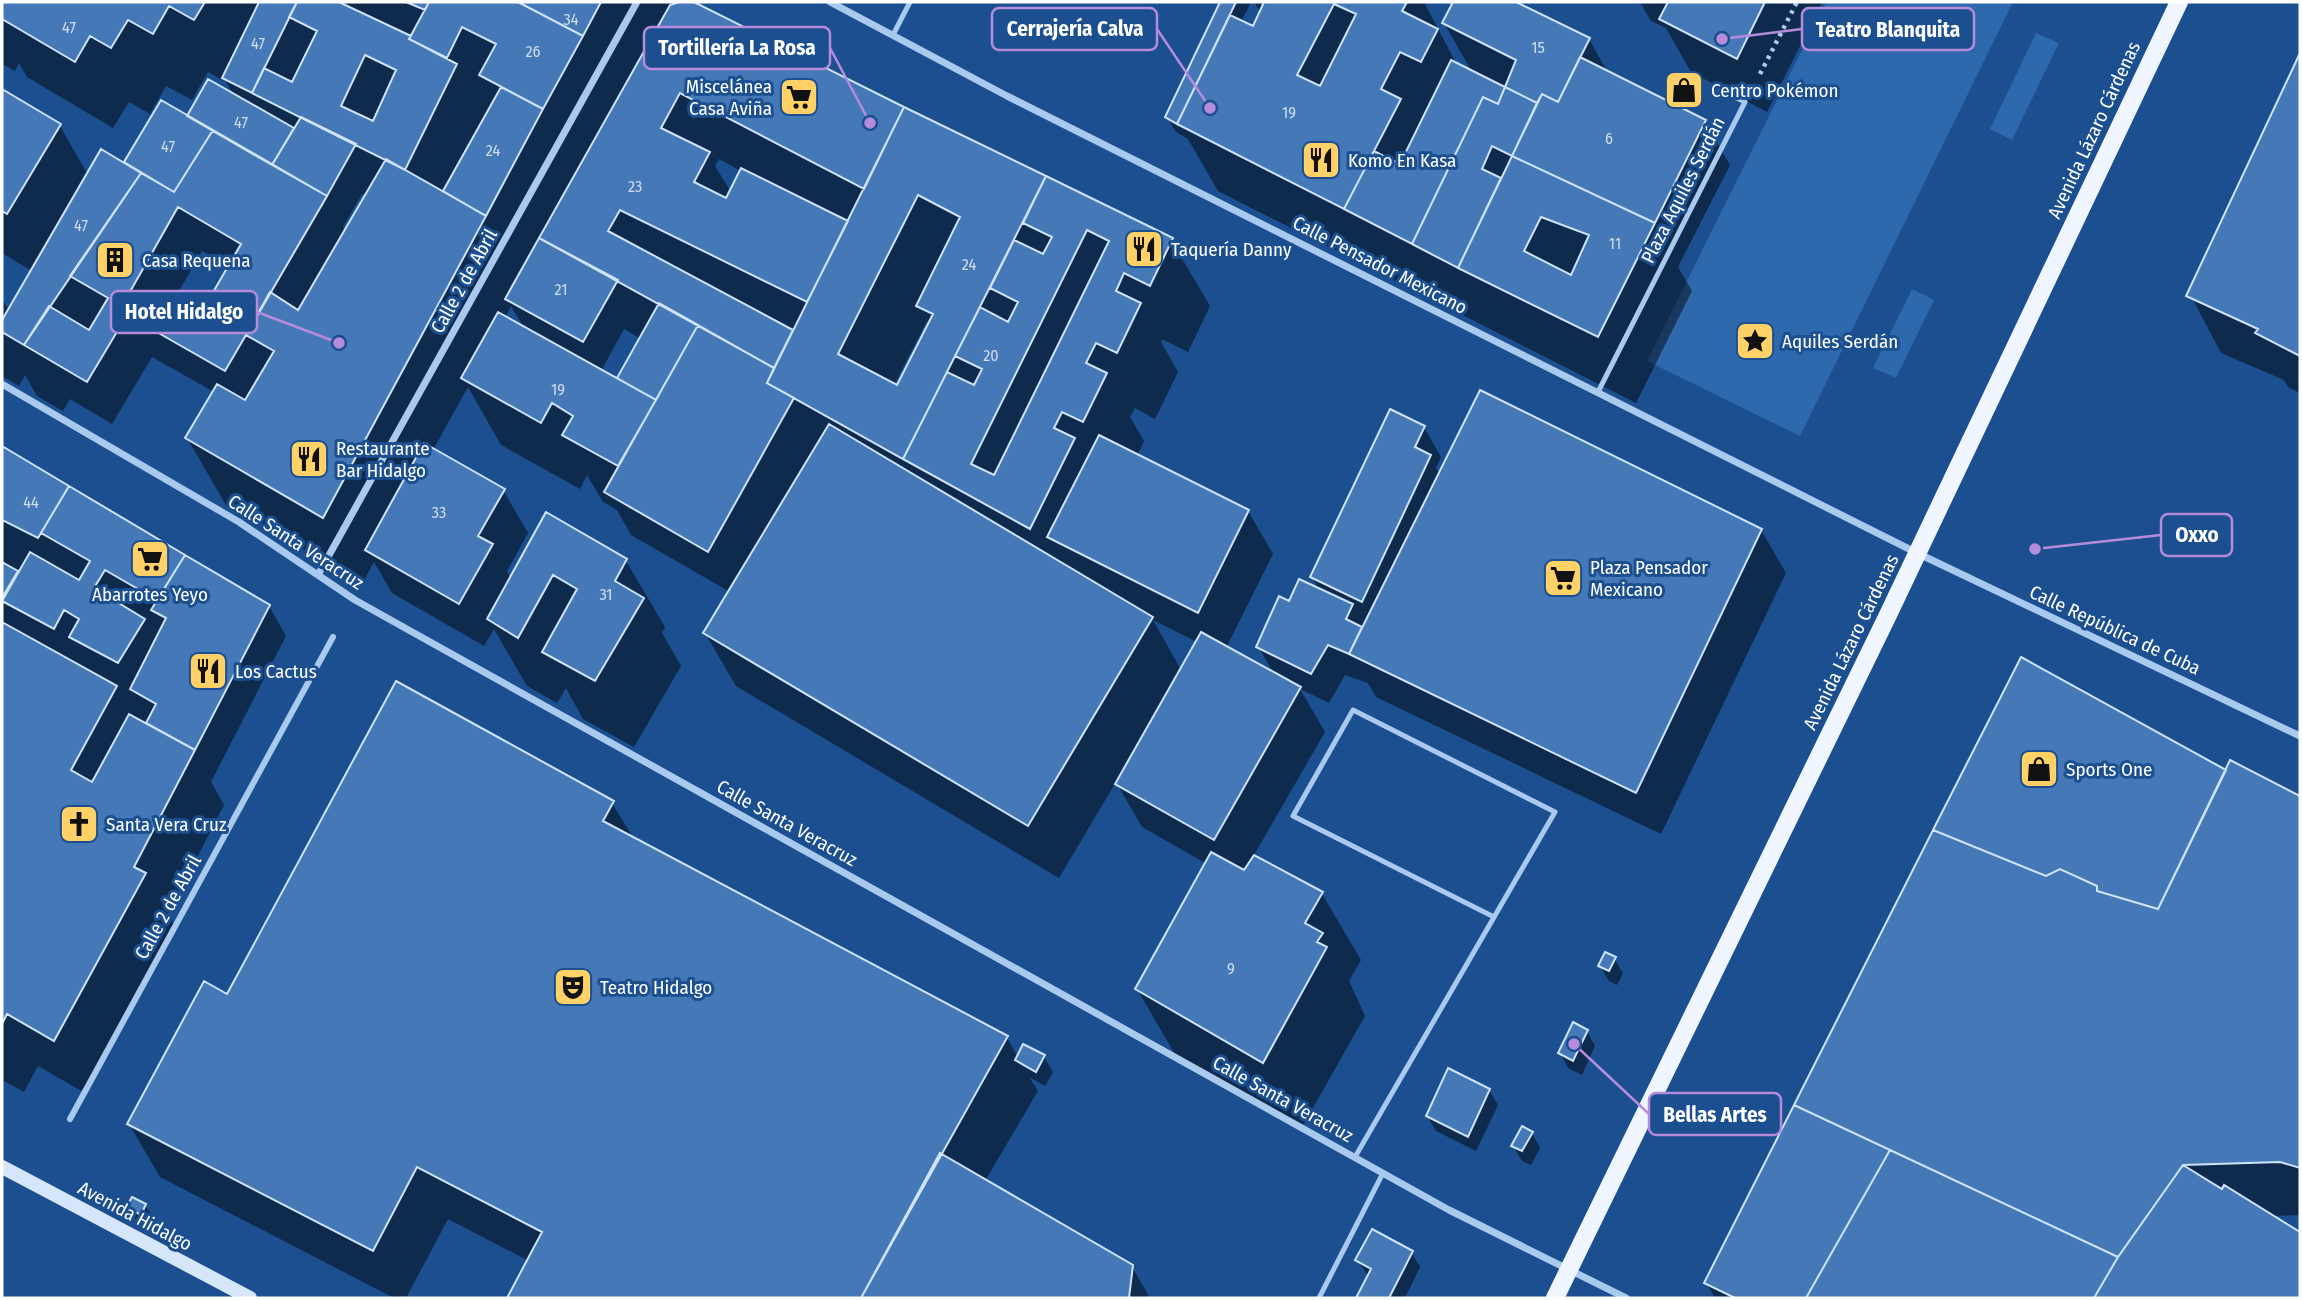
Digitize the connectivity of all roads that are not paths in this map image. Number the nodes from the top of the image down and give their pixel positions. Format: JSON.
{"nodes":[{"id":1,"x":637,"y":2,"type":"edge"},
{"id":2,"x":830,"y":2,"type":"edge"},
{"id":3,"x":910,"y":2,"type":"edge"},
{"id":4,"x":2179,"y":2,"type":"edge"},
{"id":5,"x":892,"y":35,"type":"junction"},
{"id":6,"x":1721,"y":90,"type":"dead end"},
{"id":7,"x":2,"y":384,"type":"edge"},
{"id":8,"x":1598,"y":392,"type":"junction"},
{"id":9,"x":1917,"y":553,"type":"junction"},
{"id":10,"x":318,"y":575,"type":"junction"},
{"id":11,"x":333,"y":637,"type":"dead end"},
{"id":12,"x":2300,"y":736,"type":"edge"},
{"id":13,"x":1494,"y":917,"type":"junction"},
{"id":14,"x":70,"y":1119,"type":"dead end"},
{"id":15,"x":1355,"y":1157,"type":"junction"},
{"id":16,"x":2,"y":1167,"type":"edge"},
{"id":17,"x":1382,"y":1173,"type":"junction"},
{"id":18,"x":1568,"y":1271,"type":"junction"},
{"id":19,"x":250,"y":1298,"type":"edge"},
{"id":20,"x":1319,"y":1298,"type":"edge"},
{"id":21,"x":1555,"y":1298,"type":"edge"},
{"id":22,"x":1626,"y":1298,"type":"edge"}],
"edges":[{"from":1,"to":10,"type":"street","name":"Calle 2 de Abril"},
{"from":2,"to":5,"type":"street","name":"Calle Pensador Mexicano"},
{"from":3,"to":5,"type":"lane"},
{"from":4,"to":9,"type":"main road","name":"Avenida Lázaro Cárdenas"},
{"from":5,"to":8,"type":"street","name":"Calle Pensador Mexicano"},
{"from":6,"to":8,"type":"lane","name":"Plaza Aquiles Serdán"},
{"from":7,"to":10,"type":"street","name":"Calle Santa Veracruz"},
{"from":8,"to":9,"type":"street","name":"Calle Pensador Mexicano"},
{"from":9,"to":12,"type":"street","name":"Calle República de Cuba"},
{"from":9,"to":18,"type":"main road","name":"Avenida Lázaro Cárdenas"},
{"from":10,"to":15,"type":"street","name":"Calle Santa Veracruz"},
{"from":11,"to":14,"type":"street","name":"Calle 2 de Abril"},
{"from":13,"to":13,"type":"lane"},
{"from":13,"to":15,"type":"lane"},
{"from":15,"to":17,"type":"street","name":"Calle Santa Veracruz"},
{"from":16,"to":19,"type":"main road","name":"Avenida Hidalgo"},
{"from":17,"to":18,"type":"street","name":"Calle Santa Veracruz"},
{"from":17,"to":20,"type":"lane"},
{"from":18,"to":21,"type":"main road","name":"Avenida Lázaro Cárdenas"},
{"from":18,"to":22,"type":"street","name":"Calle Santa Veracruz"}]}
